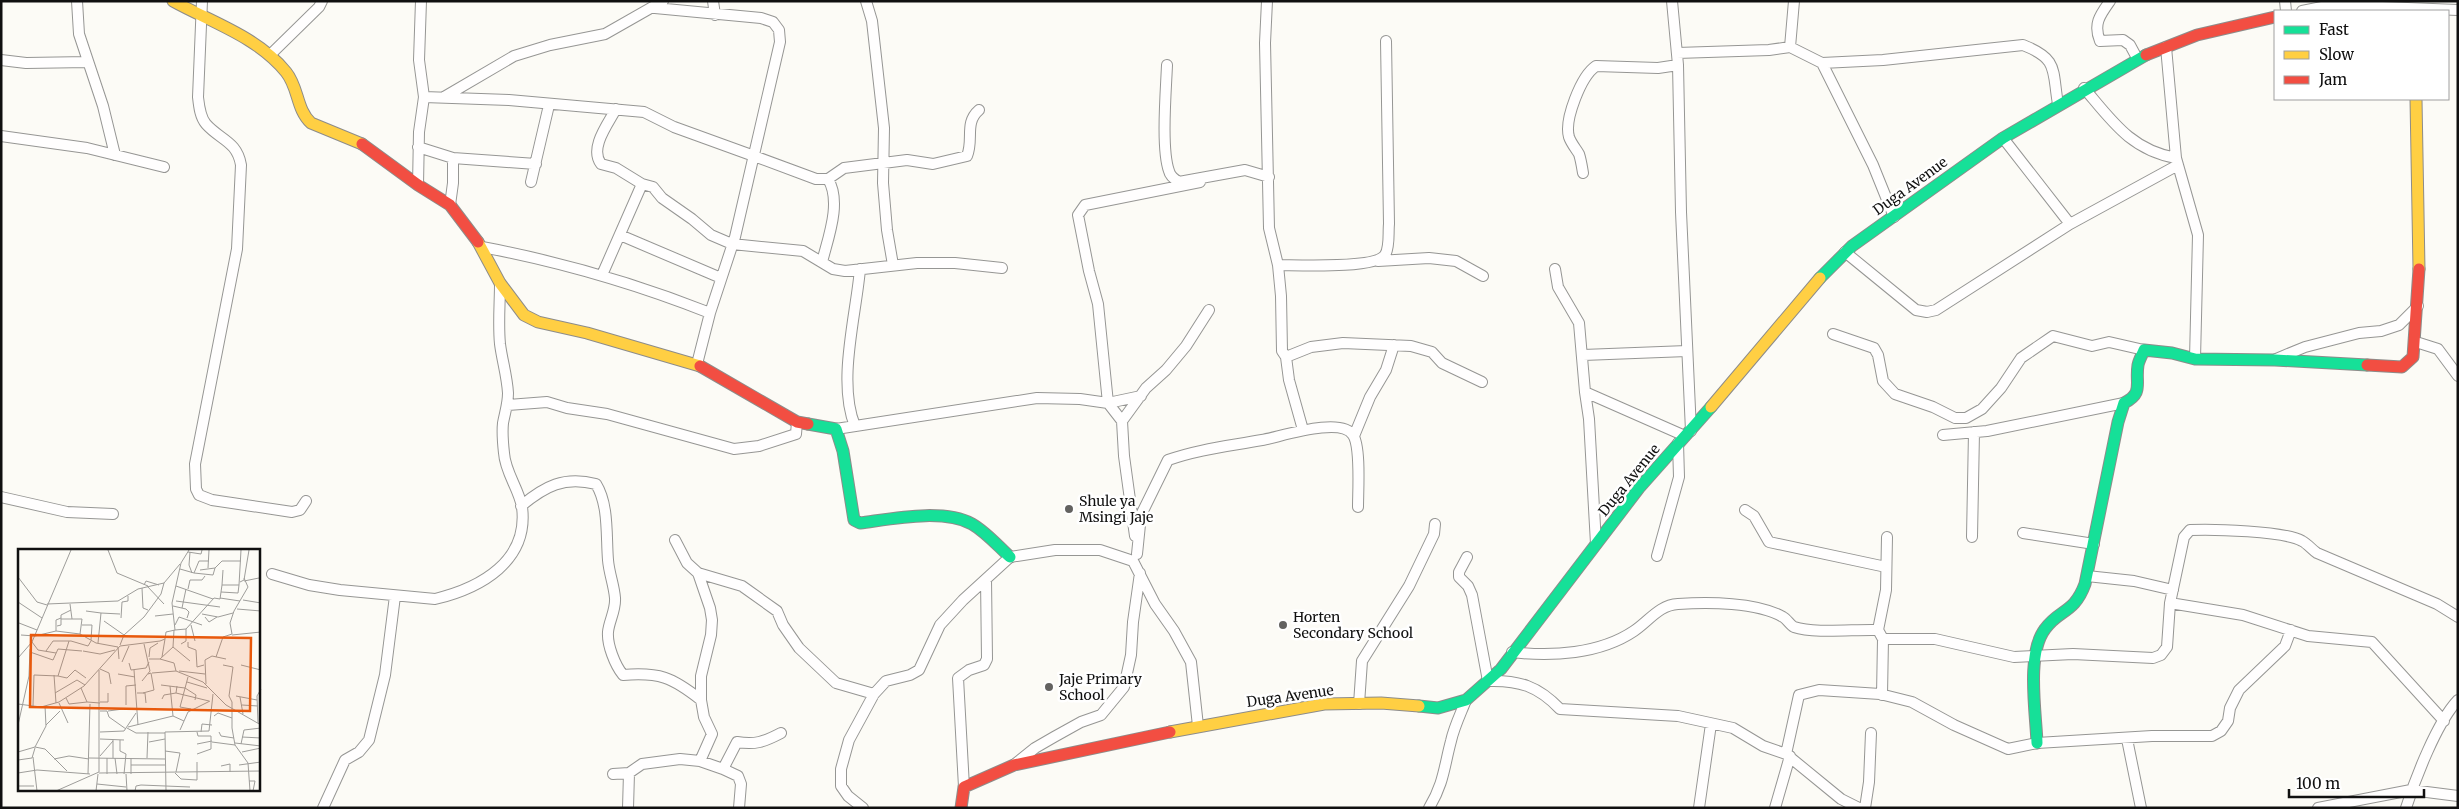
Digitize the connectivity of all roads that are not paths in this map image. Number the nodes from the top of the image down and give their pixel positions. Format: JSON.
{"nodes":[{"id":1,"x":77,"y":1,"type":"edge"},
{"id":2,"x":173,"y":1,"type":"edge"},
{"id":3,"x":202,"y":1,"type":"edge"},
{"id":4,"x":322,"y":1,"type":"edge"},
{"id":5,"x":421,"y":1,"type":"edge"},
{"id":6,"x":663,"y":1,"type":"edge"},
{"id":7,"x":713,"y":1,"type":"edge"},
{"id":8,"x":866,"y":1,"type":"edge"},
{"id":9,"x":1267,"y":1,"type":"edge"},
{"id":10,"x":1672,"y":1,"type":"edge"},
{"id":11,"x":1794,"y":1,"type":"edge"},
{"id":12,"x":2110,"y":1,"type":"edge"},
{"id":13,"x":655,"y":8,"type":"junction"},
{"id":14,"x":2307,"y":10,"type":"edge"},
{"id":15,"x":2424,"y":10,"type":"edge"},
{"id":16,"x":2458,"y":10,"type":"edge"},
{"id":17,"x":715,"y":14,"type":"junction"},
{"id":18,"x":2274,"y":17,"type":"edge"},
{"id":19,"x":203,"y":18,"type":"junction"},
{"id":20,"x":1386,"y":42,"type":"dead end"},
{"id":21,"x":1790,"y":46,"type":"junction"},
{"id":22,"x":2166,"y":47,"type":"junction"},
{"id":23,"x":1677,"y":53,"type":"junction"},
{"id":24,"x":270,"y":55,"type":"junction"},
{"id":25,"x":2137,"y":58,"type":"junction"},
{"id":26,"x":1,"y":60,"type":"edge"},
{"id":27,"x":88,"y":62,"type":"junction"},
{"id":28,"x":1822,"y":63,"type":"junction"},
{"id":29,"x":1678,"y":64,"type":"junction"},
{"id":30,"x":1167,"y":65,"type":"dead end"},
{"id":31,"x":2084,"y":88,"type":"junction"},
{"id":32,"x":424,"y":97,"type":"junction"},
{"id":33,"x":444,"y":97,"type":"junction"},
{"id":34,"x":2416,"y":100,"type":"edge"},
{"id":35,"x":2058,"y":104,"type":"junction"},
{"id":36,"x":549,"y":105,"type":"junction"},
{"id":37,"x":616,"y":109,"type":"junction"},
{"id":38,"x":980,"y":110,"type":"dead end"},
{"id":39,"x":1,"y":136,"type":"edge"},
{"id":40,"x":2003,"y":138,"type":"junction"},
{"id":41,"x":418,"y":147,"type":"junction"},
{"id":42,"x":115,"y":156,"type":"junction"},
{"id":43,"x":754,"y":156,"type":"junction"},
{"id":44,"x":453,"y":158,"type":"junction"},
{"id":45,"x":2177,"y":161,"type":"junction"},
{"id":46,"x":883,"y":162,"type":"junction"},
{"id":47,"x":536,"y":164,"type":"junction"},
{"id":48,"x":164,"y":167,"type":"dead end"},
{"id":49,"x":1583,"y":173,"type":"dead end"},
{"id":50,"x":1269,"y":177,"type":"junction"},
{"id":51,"x":828,"y":179,"type":"junction"},
{"id":52,"x":531,"y":182,"type":"dead end"},
{"id":53,"x":1200,"y":182,"type":"dead end"},
{"id":54,"x":642,"y":184,"type":"junction"},
{"id":55,"x":418,"y":185,"type":"junction"},
{"id":56,"x":450,"y":205,"type":"junction"},
{"id":57,"x":1894,"y":217,"type":"junction"},
{"id":58,"x":2070,"y":224,"type":"junction"},
{"id":59,"x":620,"y":234,"type":"junction"},
{"id":60,"x":732,"y":244,"type":"junction"},
{"id":61,"x":482,"y":246,"type":"junction"},
{"id":62,"x":1846,"y":252,"type":"junction"},
{"id":63,"x":1378,"y":261,"type":"junction"},
{"id":64,"x":822,"y":262,"type":"junction"},
{"id":65,"x":893,"y":265,"type":"junction"},
{"id":66,"x":1278,"y":265,"type":"junction"},
{"id":67,"x":1002,"y":268,"type":"dead end"},
{"id":68,"x":860,"y":269,"type":"junction"},
{"id":69,"x":1554,"y":269,"type":"dead end"},
{"id":70,"x":602,"y":275,"type":"junction"},
{"id":71,"x":1483,"y":276,"type":"dead end"},
{"id":72,"x":721,"y":278,"type":"junction"},
{"id":73,"x":500,"y":283,"type":"junction"},
{"id":74,"x":2418,"y":306,"type":"junction"},
{"id":75,"x":1209,"y":310,"type":"dead end"},
{"id":76,"x":710,"y":313,"type":"junction"},
{"id":77,"x":1833,"y":334,"type":"dead end"},
{"id":78,"x":2416,"y":342,"type":"junction"},
{"id":79,"x":1394,"y":345,"type":"junction"},
{"id":80,"x":2144,"y":350,"type":"junction"},
{"id":81,"x":1687,"y":351,"type":"junction"},
{"id":82,"x":1583,"y":355,"type":"junction"},
{"id":83,"x":1286,"y":357,"type":"junction"},
{"id":84,"x":2195,"y":359,"type":"junction"},
{"id":85,"x":2275,"y":360,"type":"junction"},
{"id":86,"x":697,"y":364,"type":"junction"},
{"id":87,"x":2458,"y":376,"type":"edge"},
{"id":88,"x":1482,"y":382,"type":"dead end"},
{"id":89,"x":1585,"y":392,"type":"junction"},
{"id":90,"x":1141,"y":396,"type":"junction"},
{"id":91,"x":1108,"y":403,"type":"junction"},
{"id":92,"x":2124,"y":403,"type":"junction"},
{"id":93,"x":508,"y":405,"type":"junction"},
{"id":94,"x":1122,"y":421,"type":"junction"},
{"id":95,"x":797,"y":422,"type":"junction"},
{"id":96,"x":854,"y":426,"type":"junction"},
{"id":97,"x":836,"y":429,"type":"junction"},
{"id":98,"x":1303,"y":430,"type":"junction"},
{"id":99,"x":1974,"y":432,"type":"junction"},
{"id":100,"x":1943,"y":435,"type":"dead end"},
{"id":101,"x":1354,"y":436,"type":"junction"},
{"id":102,"x":1685,"y":437,"type":"junction"},
{"id":103,"x":1,"y":497,"type":"edge"},
{"id":104,"x":306,"y":501,"type":"dead end"},
{"id":105,"x":522,"y":506,"type":"junction"},
{"id":106,"x":1358,"y":506,"type":"dead end"},
{"id":107,"x":1746,"y":510,"type":"dead end"},
{"id":108,"x":113,"y":514,"type":"dead end"},
{"id":109,"x":1435,"y":524,"type":"dead end"},
{"id":110,"x":2022,"y":533,"type":"dead end"},
{"id":111,"x":1887,"y":537,"type":"dead end"},
{"id":112,"x":1972,"y":537,"type":"dead end"},
{"id":113,"x":676,"y":540,"type":"dead end"},
{"id":114,"x":1596,"y":544,"type":"junction"},
{"id":115,"x":2094,"y":544,"type":"junction"},
{"id":116,"x":1657,"y":556,"type":"dead end"},
{"id":117,"x":1010,"y":557,"type":"junction"},
{"id":118,"x":1467,"y":557,"type":"dead end"},
{"id":119,"x":1135,"y":558,"type":"junction"},
{"id":120,"x":1886,"y":567,"type":"junction"},
{"id":121,"x":698,"y":573,"type":"junction"},
{"id":122,"x":1140,"y":573,"type":"junction"},
{"id":123,"x":272,"y":574,"type":"dead end"},
{"id":124,"x":2087,"y":576,"type":"junction"},
{"id":125,"x":986,"y":579,"type":"junction"},
{"id":126,"x":2173,"y":590,"type":"junction"},
{"id":127,"x":394,"y":596,"type":"junction"},
{"id":128,"x":2170,"y":603,"type":"junction"},
{"id":129,"x":2458,"y":617,"type":"edge"},
{"id":130,"x":2291,"y":630,"type":"junction"},
{"id":131,"x":1880,"y":634,"type":"junction"},
{"id":132,"x":1512,"y":652,"type":"junction"},
{"id":133,"x":2035,"y":655,"type":"junction"},
{"id":134,"x":1488,"y":681,"type":"junction"},
{"id":135,"x":874,"y":694,"type":"junction"},
{"id":136,"x":1882,"y":695,"type":"junction"},
{"id":137,"x":700,"y":700,"type":"junction"},
{"id":138,"x":1466,"y":700,"type":"junction"},
{"id":139,"x":2458,"y":700,"type":"edge"},
{"id":140,"x":1359,"y":704,"type":"junction"},
{"id":141,"x":2444,"y":720,"type":"junction"},
{"id":142,"x":1711,"y":724,"type":"junction"},
{"id":143,"x":1198,"y":726,"type":"junction"},
{"id":144,"x":781,"y":733,"type":"dead end"},
{"id":145,"x":1871,"y":733,"type":"dead end"},
{"id":146,"x":2127,"y":738,"type":"junction"},
{"id":147,"x":2037,"y":743,"type":"junction"},
{"id":148,"x":1788,"y":755,"type":"junction"},
{"id":149,"x":700,"y":761,"type":"junction"},
{"id":150,"x":1014,"y":765,"type":"junction"},
{"id":151,"x":723,"y":769,"type":"junction"},
{"id":152,"x":629,"y":773,"type":"junction"},
{"id":153,"x":613,"y":774,"type":"dead end"},
{"id":154,"x":964,"y":787,"type":"junction"},
{"id":155,"x":2411,"y":790,"type":"junction"},
{"id":156,"x":2458,"y":796,"type":"edge"},
{"id":157,"x":322,"y":808,"type":"edge"},
{"id":158,"x":628,"y":808,"type":"edge"},
{"id":159,"x":739,"y":808,"type":"edge"},
{"id":160,"x":863,"y":808,"type":"edge"},
{"id":161,"x":961,"y":808,"type":"edge"},
{"id":162,"x":1429,"y":808,"type":"edge"},
{"id":163,"x":1699,"y":808,"type":"edge"},
{"id":164,"x":1775,"y":808,"type":"edge"},
{"id":165,"x":1859,"y":808,"type":"edge"},
{"id":166,"x":1865,"y":808,"type":"edge"},
{"id":167,"x":2141,"y":808,"type":"edge"},
{"id":168,"x":2318,"y":808,"type":"edge"},
{"id":169,"x":2406,"y":808,"type":"edge"}],
"edges":[{"from":1,"to":27,"type":"street"},
{"from":2,"to":19,"type":"street"},
{"from":3,"to":19,"type":"street"},
{"from":4,"to":24,"type":"street"},
{"from":5,"to":32,"type":"street"},
{"from":6,"to":13,"type":"street"},
{"from":7,"to":17,"type":"street"},
{"from":8,"to":46,"type":"street"},
{"from":9,"to":50,"type":"street"},
{"from":10,"to":23,"type":"street"},
{"from":11,"to":21,"type":"street"},
{"from":12,"to":25,"type":"street"},
{"from":13,"to":17,"type":"street"},
{"from":13,"to":33,"type":"street"},
{"from":14,"to":15,"type":"street"},
{"from":15,"to":16,"type":"street"},
{"from":17,"to":43,"type":"street"},
{"from":18,"to":22,"type":"street","name":"Duga Avenue"},
{"from":19,"to":24,"type":"street"},
{"from":19,"to":104,"type":"street"},
{"from":20,"to":63,"type":"street"},
{"from":21,"to":23,"type":"street"},
{"from":21,"to":28,"type":"street"},
{"from":22,"to":25,"type":"street","name":"Duga Avenue"},
{"from":22,"to":45,"type":"street"},
{"from":23,"to":29,"type":"street"},
{"from":24,"to":55,"type":"street"},
{"from":25,"to":31,"type":"street","name":"Duga Avenue"},
{"from":26,"to":27,"type":"street"},
{"from":27,"to":42,"type":"street"},
{"from":28,"to":35,"type":"street"},
{"from":28,"to":57,"type":"street"},
{"from":29,"to":49,"type":"street"},
{"from":29,"to":81,"type":"street"},
{"from":30,"to":50,"type":"street"},
{"from":31,"to":35,"type":"street","name":"Duga Avenue"},
{"from":31,"to":45,"type":"street"},
{"from":32,"to":33,"type":"street"},
{"from":32,"to":41,"type":"street"},
{"from":33,"to":36,"type":"street"},
{"from":34,"to":74,"type":"street"},
{"from":35,"to":40,"type":"street","name":"Duga Avenue"},
{"from":36,"to":37,"type":"street"},
{"from":36,"to":47,"type":"street"},
{"from":37,"to":43,"type":"street"},
{"from":37,"to":54,"type":"street"},
{"from":38,"to":46,"type":"street"},
{"from":39,"to":42,"type":"street"},
{"from":40,"to":57,"type":"street","name":"Duga Avenue"},
{"from":40,"to":58,"type":"street"},
{"from":41,"to":44,"type":"street"},
{"from":41,"to":55,"type":"street"},
{"from":42,"to":48,"type":"street"},
{"from":43,"to":51,"type":"street"},
{"from":43,"to":60,"type":"street"},
{"from":44,"to":47,"type":"street"},
{"from":44,"to":56,"type":"street"},
{"from":45,"to":58,"type":"street"},
{"from":45,"to":84,"type":"street"},
{"from":46,"to":51,"type":"street"},
{"from":46,"to":65,"type":"street"},
{"from":47,"to":52,"type":"street"},
{"from":50,"to":66,"type":"street"},
{"from":51,"to":64,"type":"street"},
{"from":53,"to":91,"type":"street"},
{"from":54,"to":59,"type":"street"},
{"from":54,"to":60,"type":"street"},
{"from":55,"to":56,"type":"street"},
{"from":56,"to":61,"type":"street"},
{"from":57,"to":62,"type":"street","name":"Duga Avenue"},
{"from":58,"to":62,"type":"street"},
{"from":59,"to":70,"type":"street"},
{"from":59,"to":72,"type":"street"},
{"from":60,"to":64,"type":"street"},
{"from":60,"to":72,"type":"street"},
{"from":61,"to":70,"type":"street"},
{"from":61,"to":73,"type":"street"},
{"from":62,"to":102,"type":"street","name":"Duga Avenue"},
{"from":63,"to":66,"type":"street"},
{"from":63,"to":71,"type":"street"},
{"from":64,"to":68,"type":"street"},
{"from":65,"to":67,"type":"street"},
{"from":65,"to":68,"type":"street"},
{"from":66,"to":83,"type":"street"},
{"from":68,"to":96,"type":"street"},
{"from":69,"to":82,"type":"street"},
{"from":70,"to":76,"type":"street"},
{"from":72,"to":76,"type":"street"},
{"from":73,"to":86,"type":"street"},
{"from":73,"to":93,"type":"street"},
{"from":74,"to":78,"type":"street"},
{"from":74,"to":85,"type":"street"},
{"from":75,"to":90,"type":"street"},
{"from":76,"to":86,"type":"street"},
{"from":77,"to":80,"type":"street"},
{"from":78,"to":85,"type":"street"},
{"from":78,"to":87,"type":"street"},
{"from":79,"to":83,"type":"street"},
{"from":79,"to":88,"type":"street"},
{"from":79,"to":101,"type":"street"},
{"from":80,"to":84,"type":"street"},
{"from":80,"to":92,"type":"street"},
{"from":81,"to":82,"type":"street"},
{"from":81,"to":102,"type":"street"},
{"from":82,"to":89,"type":"street"},
{"from":83,"to":98,"type":"street"},
{"from":84,"to":85,"type":"street"},
{"from":86,"to":95,"type":"street"},
{"from":89,"to":102,"type":"street"},
{"from":89,"to":114,"type":"street"},
{"from":90,"to":91,"type":"street"},
{"from":90,"to":94,"type":"street"},
{"from":91,"to":94,"type":"street"},
{"from":91,"to":96,"type":"street"},
{"from":92,"to":99,"type":"street"},
{"from":92,"to":115,"type":"street"},
{"from":93,"to":95,"type":"street"},
{"from":93,"to":105,"type":"street"},
{"from":94,"to":119,"type":"street"},
{"from":95,"to":97,"type":"street"},
{"from":96,"to":97,"type":"street"},
{"from":97,"to":117,"type":"street"},
{"from":98,"to":101,"type":"street"},
{"from":98,"to":119,"type":"street"},
{"from":99,"to":100,"type":"street"},
{"from":99,"to":112,"type":"street"},
{"from":101,"to":106,"type":"street"},
{"from":102,"to":114,"type":"street","name":"Duga Avenue"},
{"from":102,"to":116,"type":"street"},
{"from":103,"to":108,"type":"street"},
{"from":105,"to":127,"type":"street"},
{"from":105,"to":137,"type":"street"},
{"from":107,"to":120,"type":"street"},
{"from":109,"to":140,"type":"street"},
{"from":110,"to":115,"type":"street"},
{"from":111,"to":120,"type":"street"},
{"from":113,"to":121,"type":"street"},
{"from":114,"to":132,"type":"street","name":"Duga Avenue"},
{"from":115,"to":124,"type":"street"},
{"from":117,"to":119,"type":"street"},
{"from":117,"to":125,"type":"street"},
{"from":118,"to":134,"type":"street"},
{"from":119,"to":122,"type":"street"},
{"from":120,"to":131,"type":"street"},
{"from":121,"to":135,"type":"street"},
{"from":121,"to":137,"type":"street"},
{"from":122,"to":143,"type":"street"},
{"from":122,"to":150,"type":"street"},
{"from":123,"to":127,"type":"street"},
{"from":124,"to":126,"type":"street"},
{"from":124,"to":133,"type":"street"},
{"from":125,"to":135,"type":"street"},
{"from":125,"to":154,"type":"street"},
{"from":126,"to":128,"type":"street"},
{"from":126,"to":129,"type":"street"},
{"from":127,"to":157,"type":"street"},
{"from":128,"to":130,"type":"street"},
{"from":128,"to":133,"type":"street"},
{"from":130,"to":141,"type":"street"},
{"from":130,"to":146,"type":"street"},
{"from":131,"to":132,"type":"street"},
{"from":131,"to":133,"type":"street"},
{"from":131,"to":136,"type":"street"},
{"from":132,"to":134,"type":"street","name":"Duga Avenue"},
{"from":133,"to":147,"type":"street"},
{"from":134,"to":138,"type":"street","name":"Duga Avenue"},
{"from":134,"to":142,"type":"street"},
{"from":135,"to":160,"type":"street"},
{"from":136,"to":147,"type":"street"},
{"from":136,"to":148,"type":"street"},
{"from":137,"to":149,"type":"street"},
{"from":138,"to":140,"type":"street","name":"Duga Avenue"},
{"from":138,"to":162,"type":"street"},
{"from":139,"to":141,"type":"street"},
{"from":140,"to":143,"type":"street","name":"Duga Avenue"},
{"from":141,"to":155,"type":"street"},
{"from":142,"to":148,"type":"street"},
{"from":142,"to":163,"type":"street"},
{"from":143,"to":150,"type":"street","name":"Duga Avenue"},
{"from":144,"to":151,"type":"street"},
{"from":145,"to":166,"type":"street"},
{"from":146,"to":147,"type":"street"},
{"from":146,"to":167,"type":"street"},
{"from":148,"to":164,"type":"street"},
{"from":148,"to":165,"type":"street"},
{"from":149,"to":151,"type":"street"},
{"from":149,"to":152,"type":"street"},
{"from":150,"to":154,"type":"street","name":"Duga Avenue"},
{"from":151,"to":159,"type":"street"},
{"from":152,"to":153,"type":"street"},
{"from":152,"to":158,"type":"street"},
{"from":154,"to":161,"type":"street"},
{"from":155,"to":156,"type":"street"},
{"from":155,"to":168,"type":"street"},
{"from":155,"to":169,"type":"street"}]}
